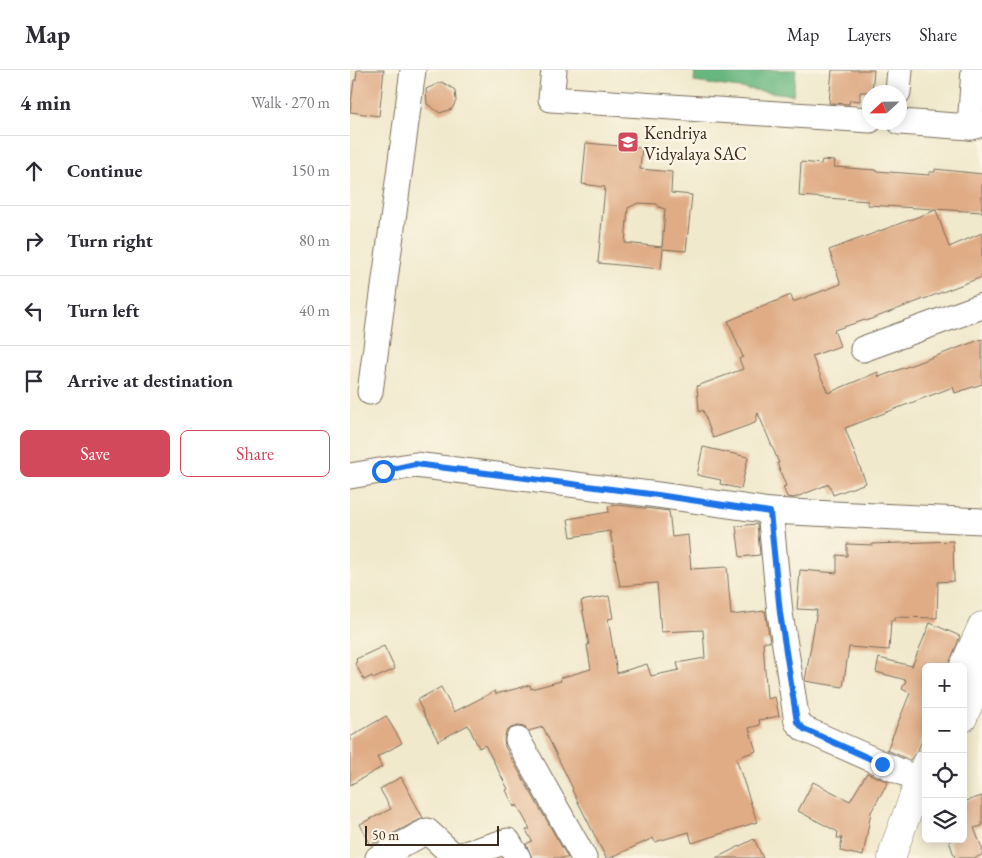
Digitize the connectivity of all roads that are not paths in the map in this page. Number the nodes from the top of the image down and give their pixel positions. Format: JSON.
{"nodes":[{"id":1,"x":413,"y":70,"type":"edge"},
{"id":2,"x":554,"y":70,"type":"edge"},
{"id":3,"x":900,"y":70,"type":"edge"},
{"id":4,"x":974,"y":70,"type":"edge"},
{"id":5,"x":899,"y":85,"type":"edge"},
{"id":6,"x":862,"y":119,"type":"edge"},
{"id":7,"x":907,"y":122,"type":"edge"},
{"id":8,"x":976,"y":126,"type":"edge"},
{"id":9,"x":982,"y":306,"type":"edge"},
{"id":10,"x":863,"y":349,"type":"dead end"},
{"id":11,"x":370,"y":392,"type":"dead end"},
{"id":12,"x":350,"y":476,"type":"edge"},
{"id":13,"x":770,"y":512,"type":"junction"},
{"id":14,"x":982,"y":521,"type":"edge"},
{"id":15,"x":982,"y":626,"type":"edge"},
{"id":16,"x":965,"y":663,"type":"edge"},
{"id":17,"x":982,"y":672,"type":"edge"},
{"id":18,"x":967,"y":708,"type":"edge"},
{"id":19,"x":518,"y":740,"type":"dead end"},
{"id":20,"x":922,"y":771,"type":"edge"},
{"id":21,"x":922,"y":821,"type":"edge"},
{"id":22,"x":378,"y":858,"type":"edge"},
{"id":23,"x":518,"y":858,"type":"edge"},
{"id":24,"x":584,"y":858,"type":"edge"},
{"id":25,"x":892,"y":858,"type":"edge"},
{"id":26,"x":908,"y":858,"type":"edge"}],
"edges":[{"from":1,"to":11,"type":"street"},
{"from":2,"to":6,"type":"street"},
{"from":3,"to":5,"type":"street"},
{"from":4,"to":8,"type":"street"},
{"from":7,"to":8,"type":"street"},
{"from":9,"to":10,"type":"street"},
{"from":12,"to":13,"type":"street"},
{"from":13,"to":14,"type":"street"},
{"from":13,"to":20,"type":"street"},
{"from":15,"to":16,"type":"main road"},
{"from":17,"to":18,"type":"main road"},
{"from":19,"to":24,"type":"street"},
{"from":20,"to":25,"type":"main road"},
{"from":21,"to":26,"type":"main road"},
{"from":22,"to":23,"type":"street"}]}
